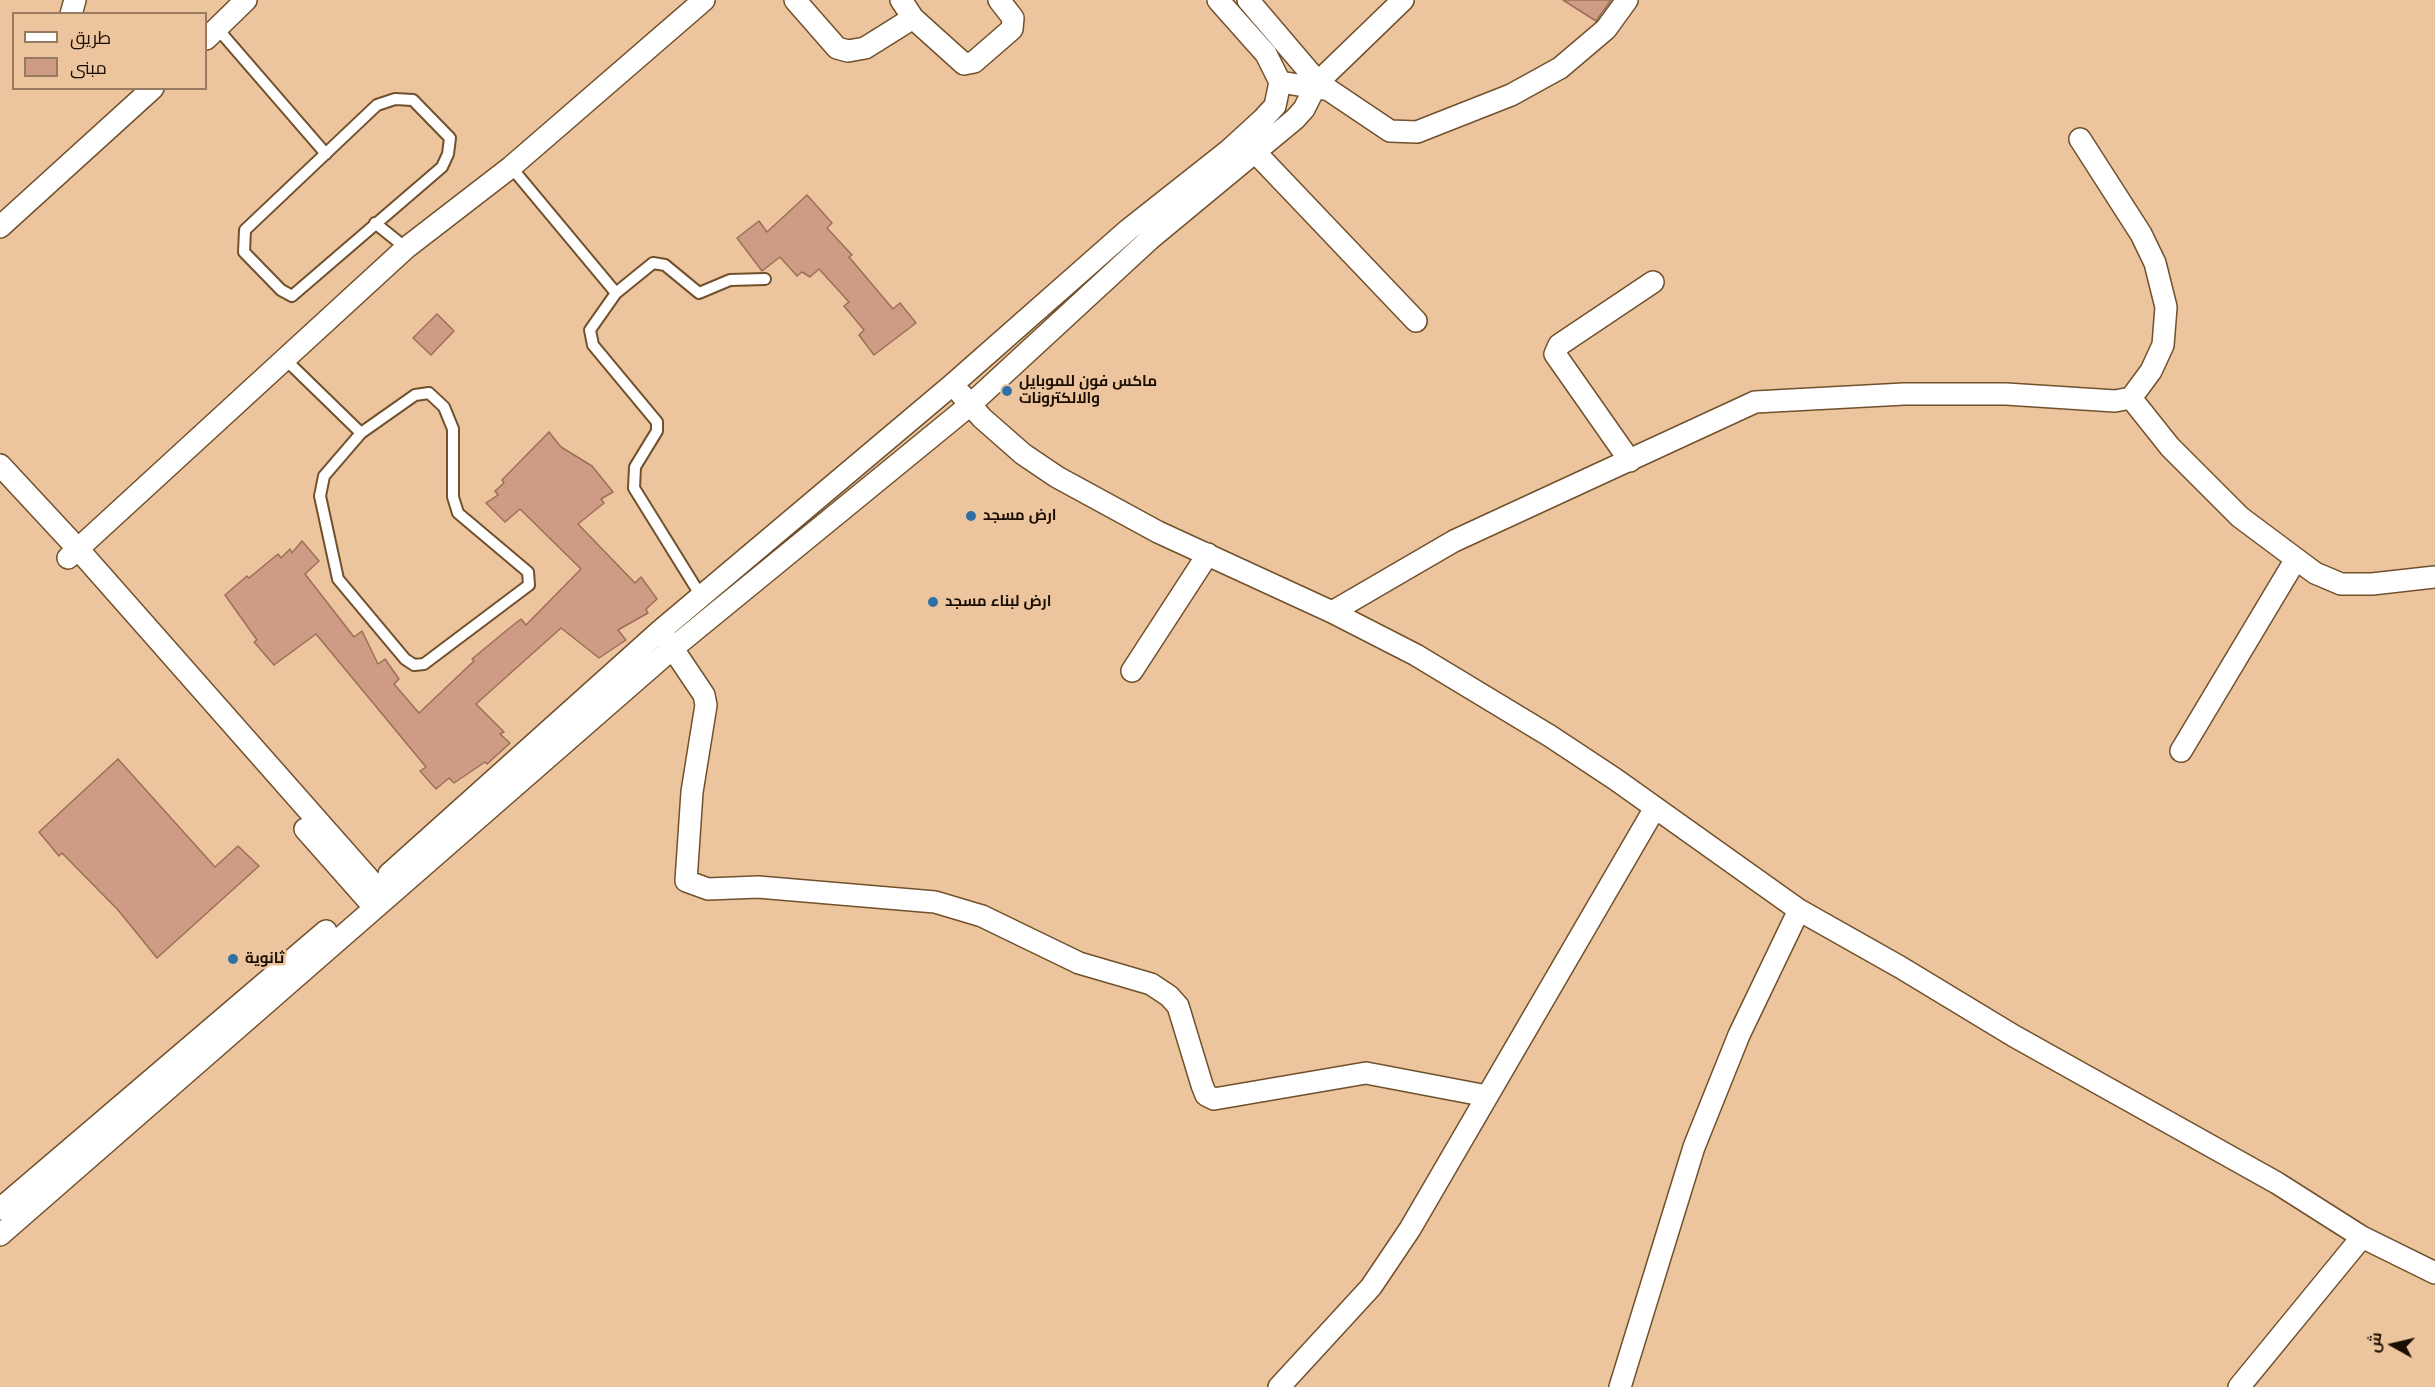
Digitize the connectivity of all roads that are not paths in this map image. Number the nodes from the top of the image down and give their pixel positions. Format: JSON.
{"nodes":[{"id":1,"x":246,"y":0,"type":"edge"},
{"id":2,"x":704,"y":0,"type":"edge"},
{"id":3,"x":795,"y":0,"type":"edge"},
{"id":4,"x":902,"y":0,"type":"edge"},
{"id":5,"x":999,"y":0,"type":"edge"},
{"id":6,"x":1218,"y":0,"type":"edge"},
{"id":7,"x":1248,"y":0,"type":"edge"},
{"id":8,"x":1403,"y":0,"type":"edge"},
{"id":9,"x":1627,"y":0,"type":"edge"},
{"id":10,"x":914,"y":18,"type":"junction"},
{"id":11,"x":211,"y":33,"type":"edge"},
{"id":12,"x":1280,"y":82,"type":"junction"},
{"id":13,"x":1314,"y":86,"type":"junction"},
{"id":14,"x":152,"y":90,"type":"edge"},
{"id":15,"x":2080,"y":139,"type":"dead end"},
{"id":16,"x":1256,"y":153,"type":"junction"},
{"id":17,"x":326,"y":154,"type":"junction"},
{"id":18,"x":511,"y":167,"type":"junction"},
{"id":19,"x":375,"y":223,"type":"junction"},
{"id":20,"x":0,"y":227,"type":"edge"},
{"id":21,"x":406,"y":248,"type":"junction"},
{"id":22,"x":765,"y":279,"type":"dead end"},
{"id":23,"x":1653,"y":282,"type":"dead end"},
{"id":24,"x":616,"y":293,"type":"junction"},
{"id":25,"x":1416,"y":321,"type":"dead end"},
{"id":26,"x":286,"y":360,"type":"junction"},
{"id":27,"x":952,"y":385,"type":"junction"},
{"id":28,"x":2131,"y":398,"type":"junction"},
{"id":29,"x":970,"y":405,"type":"junction"},
{"id":30,"x":361,"y":433,"type":"junction"},
{"id":31,"x":1630,"y":461,"type":"junction"},
{"id":32,"x":0,"y":465,"type":"edge"},
{"id":33,"x":0,"y":485,"type":"edge"},
{"id":34,"x":73,"y":553,"type":"junction"},
{"id":35,"x":1208,"y":554,"type":"junction"},
{"id":36,"x":2296,"y":559,"type":"junction"},
{"id":37,"x":2435,"y":577,"type":"edge"},
{"id":38,"x":701,"y":596,"type":"junction"},
{"id":39,"x":1332,"y":612,"type":"junction"},
{"id":40,"x":660,"y":631,"type":"junction"},
{"id":41,"x":673,"y":648,"type":"junction"},
{"id":42,"x":1132,"y":672,"type":"dead end"},
{"id":43,"x":2181,"y":751,"type":"dead end"},
{"id":44,"x":1654,"y":808,"type":"junction"},
{"id":45,"x":375,"y":897,"type":"junction"},
{"id":46,"x":1799,"y":910,"type":"junction"},
{"id":47,"x":1487,"y":1096,"type":"junction"},
{"id":48,"x":0,"y":1209,"type":"edge"},
{"id":49,"x":0,"y":1235,"type":"edge"},
{"id":50,"x":2362,"y":1238,"type":"junction"},
{"id":51,"x":2435,"y":1273,"type":"edge"},
{"id":52,"x":1279,"y":1387,"type":"edge"},
{"id":53,"x":1620,"y":1387,"type":"edge"},
{"id":54,"x":2239,"y":1387,"type":"edge"}],
"edges":[{"from":1,"to":11,"type":"street"},
{"from":2,"to":18,"type":"street"},
{"from":3,"to":10,"type":"street"},
{"from":4,"to":10,"type":"street"},
{"from":5,"to":10,"type":"street"},
{"from":6,"to":12,"type":"street"},
{"from":7,"to":13,"type":"street"},
{"from":8,"to":13,"type":"street"},
{"from":9,"to":13,"type":"street"},
{"from":11,"to":17,"type":"lane"},
{"from":12,"to":13,"type":"street"},
{"from":12,"to":27,"type":"street"},
{"from":13,"to":16,"type":"street"},
{"from":14,"to":20,"type":"street"},
{"from":15,"to":28,"type":"street"},
{"from":16,"to":25,"type":"street"},
{"from":16,"to":29,"type":"street"},
{"from":17,"to":19,"type":"lane"},
{"from":17,"to":19,"type":"lane"},
{"from":18,"to":21,"type":"street"},
{"from":18,"to":24,"type":"lane"},
{"from":19,"to":21,"type":"lane"},
{"from":21,"to":26,"type":"street"},
{"from":22,"to":24,"type":"lane"},
{"from":23,"to":31,"type":"street"},
{"from":24,"to":38,"type":"lane"},
{"from":26,"to":30,"type":"lane"},
{"from":26,"to":34,"type":"street"},
{"from":27,"to":29,"type":"street"},
{"from":27,"to":38,"type":"street"},
{"from":28,"to":31,"type":"street"},
{"from":28,"to":36,"type":"street"},
{"from":29,"to":35,"type":"street"},
{"from":29,"to":41,"type":"street"},
{"from":30,"to":30,"type":"lane"},
{"from":31,"to":39,"type":"street"},
{"from":32,"to":34,"type":"street"},
{"from":33,"to":34,"type":"street"},
{"from":34,"to":45,"type":"street"},
{"from":35,"to":39,"type":"street"},
{"from":35,"to":42,"type":"street"},
{"from":36,"to":37,"type":"street"},
{"from":36,"to":43,"type":"street"},
{"from":38,"to":40,"type":"street"},
{"from":39,"to":44,"type":"street"},
{"from":40,"to":41,"type":"street"},
{"from":40,"to":45,"type":"street"},
{"from":41,"to":45,"type":"street"},
{"from":41,"to":47,"type":"street"},
{"from":44,"to":46,"type":"street"},
{"from":44,"to":47,"type":"street"},
{"from":45,"to":48,"type":"street"},
{"from":45,"to":49,"type":"street"},
{"from":46,"to":50,"type":"street"},
{"from":46,"to":53,"type":"street"},
{"from":47,"to":52,"type":"street"},
{"from":50,"to":51,"type":"street"},
{"from":50,"to":54,"type":"street"}]}
